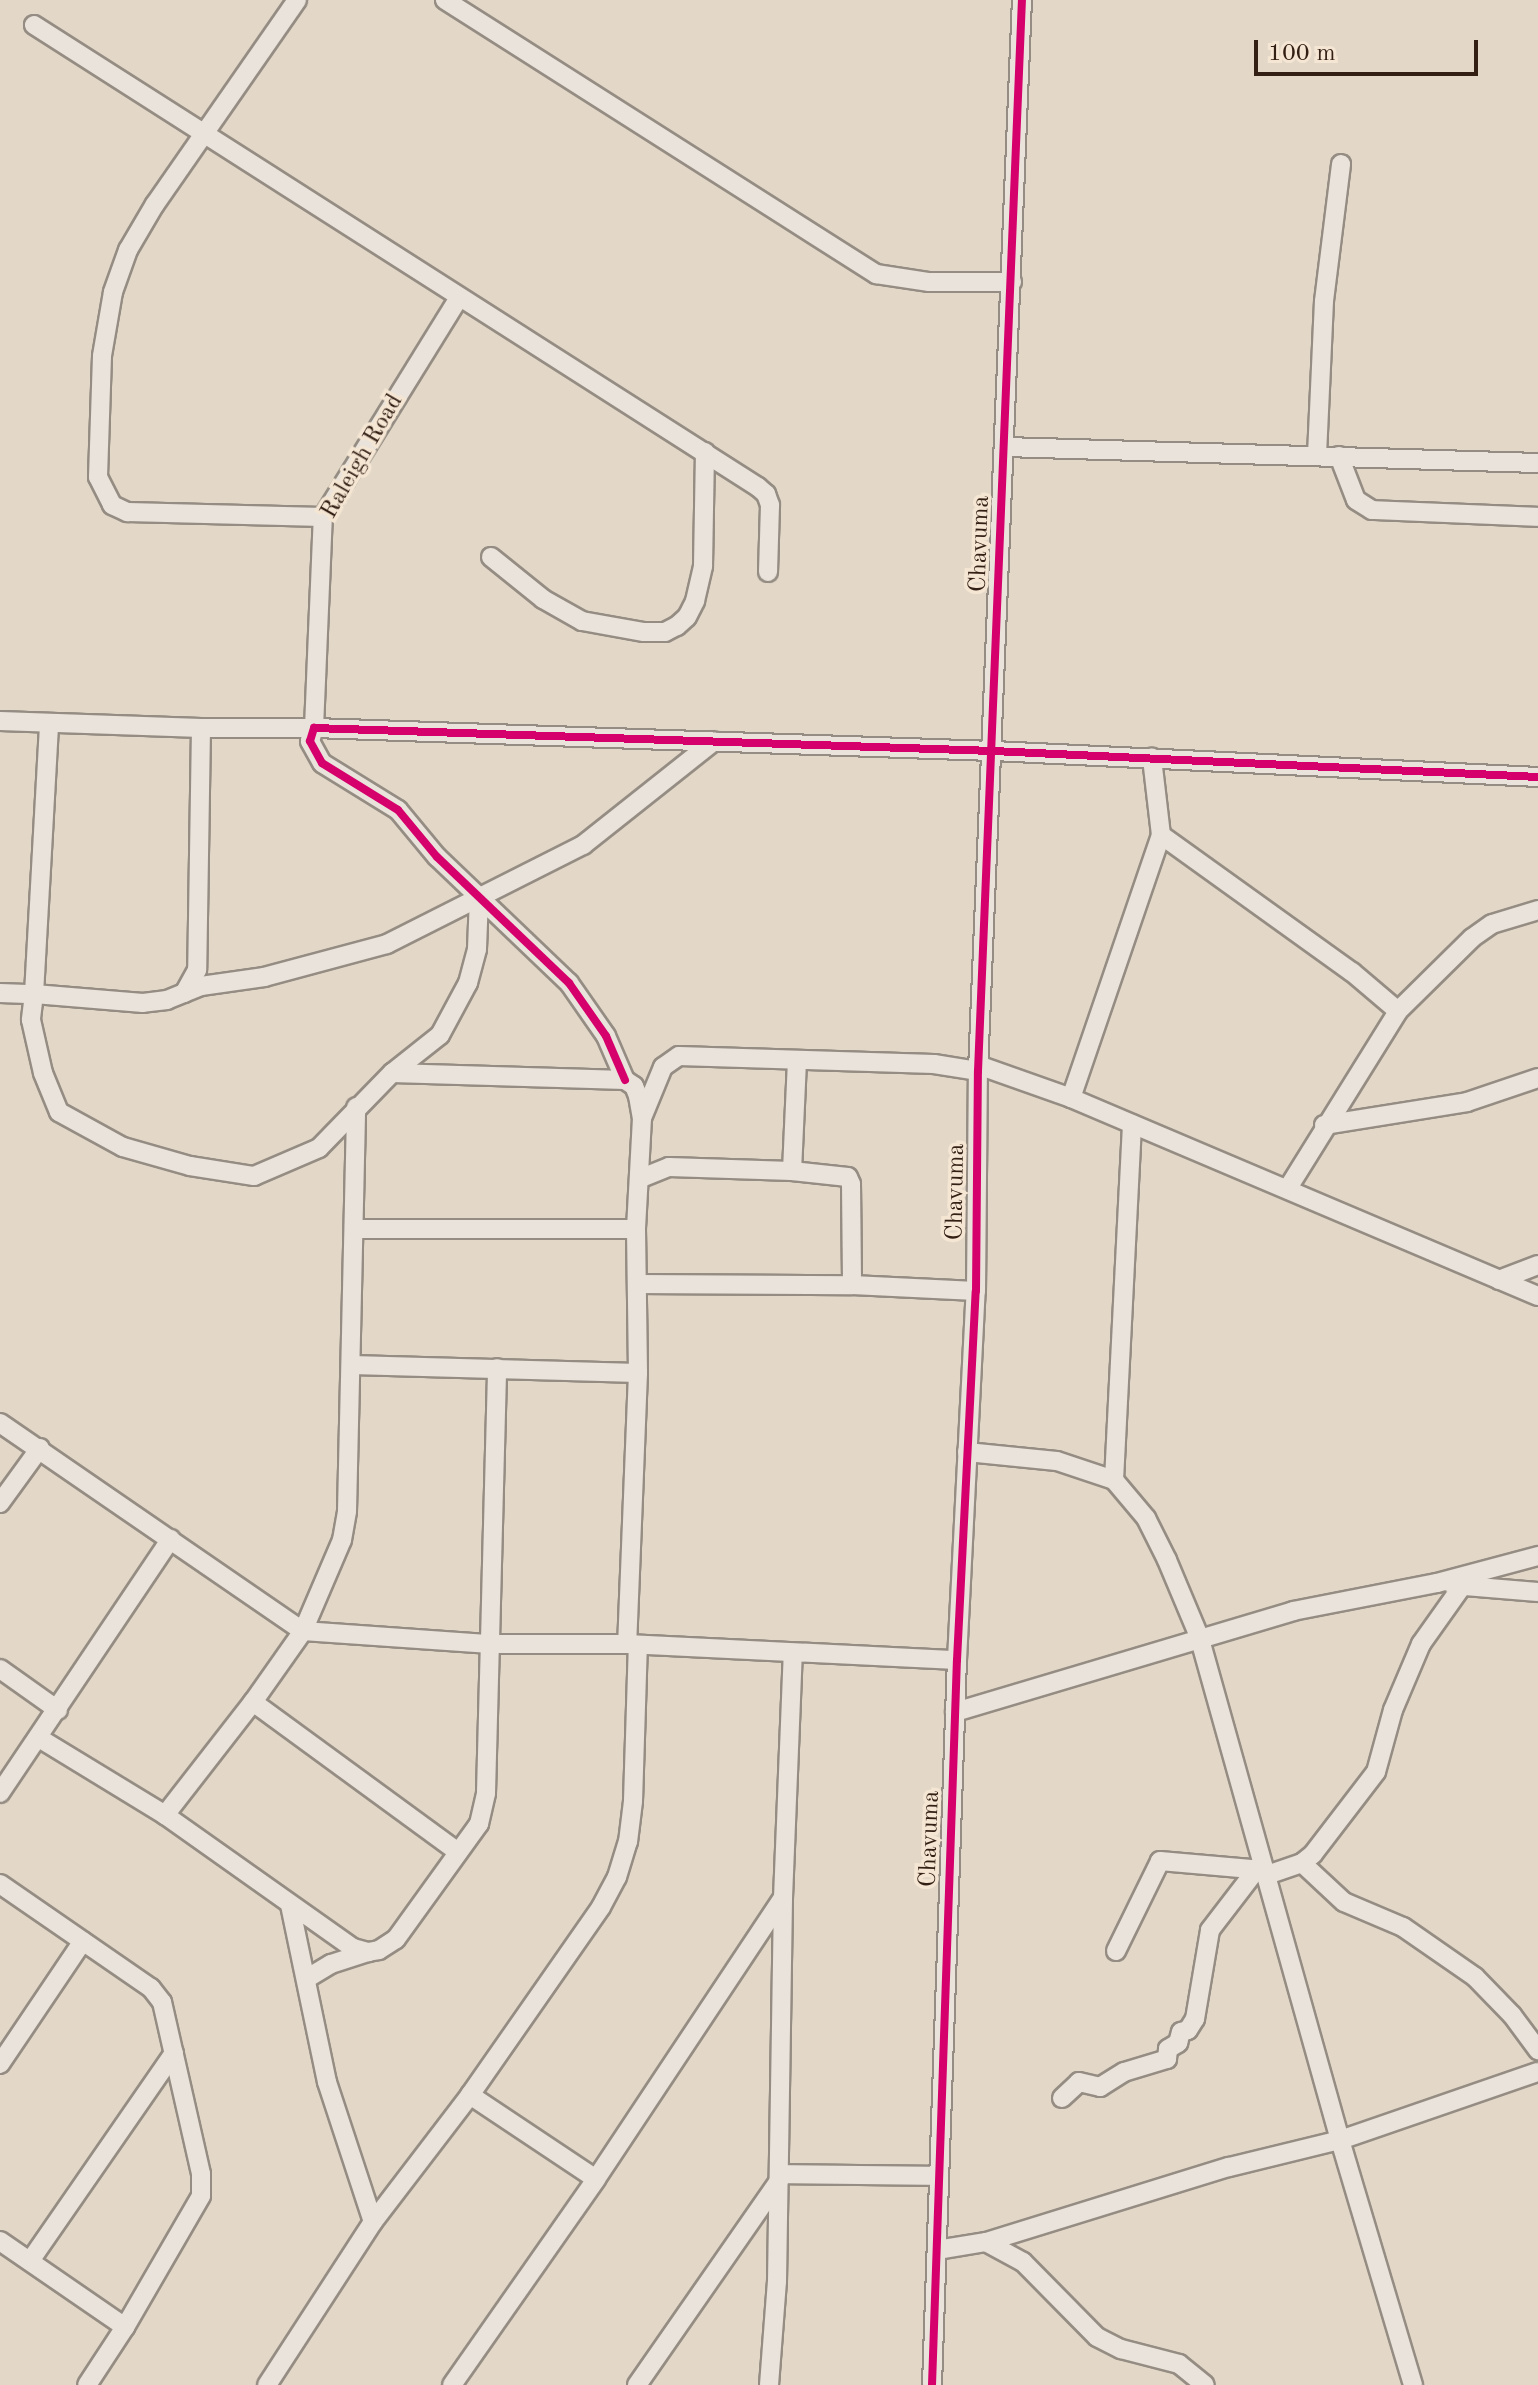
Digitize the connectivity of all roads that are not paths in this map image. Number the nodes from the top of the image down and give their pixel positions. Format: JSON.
{"nodes":[{"id":1,"x":297,"y":0,"type":"edge"},
{"id":2,"x":445,"y":0,"type":"edge"},
{"id":3,"x":1022,"y":0,"type":"edge"},
{"id":4,"x":34,"y":25,"type":"dead end"},
{"id":5,"x":203,"y":135,"type":"junction"},
{"id":6,"x":1341,"y":164,"type":"dead end"},
{"id":7,"x":1012,"y":282,"type":"junction"},
{"id":8,"x":458,"y":299,"type":"junction"},
{"id":9,"x":1005,"y":447,"type":"junction"},
{"id":10,"x":705,"y":452,"type":"junction"},
{"id":11,"x":1317,"y":455,"type":"junction"},
{"id":12,"x":1339,"y":456,"type":"junction"},
{"id":13,"x":1538,"y":463,"type":"edge"},
{"id":14,"x":323,"y":517,"type":"junction"},
{"id":15,"x":1538,"y":517,"type":"edge"},
{"id":16,"x":491,"y":557,"type":"dead end"},
{"id":17,"x":768,"y":572,"type":"dead end"},
{"id":18,"x":0,"y":721,"type":"edge"},
{"id":19,"x":49,"y":723,"type":"junction"},
{"id":20,"x":201,"y":728,"type":"junction"},
{"id":21,"x":314,"y":728,"type":"junction"},
{"id":22,"x":714,"y":741,"type":"junction"},
{"id":23,"x":993,"y":751,"type":"junction"},
{"id":24,"x":1152,"y":758,"type":"junction"},
{"id":25,"x":1538,"y":777,"type":"edge"},
{"id":26,"x":1161,"y":835,"type":"junction"},
{"id":27,"x":479,"y":898,"type":"junction"},
{"id":28,"x":1538,"y":910,"type":"edge"},
{"id":29,"x":0,"y":993,"type":"edge"},
{"id":30,"x":184,"y":993,"type":"junction"},
{"id":31,"x":34,"y":994,"type":"junction"},
{"id":32,"x":1398,"y":1011,"type":"junction"},
{"id":33,"x":797,"y":1060,"type":"junction"},
{"id":34,"x":978,"y":1068,"type":"junction"},
{"id":35,"x":392,"y":1073,"type":"junction"},
{"id":36,"x":1538,"y":1078,"type":"edge"},
{"id":37,"x":625,"y":1080,"type":"junction"},
{"id":38,"x":1071,"y":1098,"type":"junction"},
{"id":39,"x":356,"y":1107,"type":"junction"},
{"id":40,"x":642,"y":1118,"type":"junction"},
{"id":41,"x":1132,"y":1124,"type":"junction"},
{"id":42,"x":1324,"y":1125,"type":"junction"},
{"id":43,"x":792,"y":1171,"type":"junction"},
{"id":44,"x":639,"y":1179,"type":"junction"},
{"id":45,"x":1288,"y":1188,"type":"junction"},
{"id":46,"x":355,"y":1229,"type":"junction"},
{"id":47,"x":636,"y":1229,"type":"junction"},
{"id":48,"x":1538,"y":1265,"type":"edge"},
{"id":49,"x":1499,"y":1280,"type":"junction"},
{"id":50,"x":637,"y":1284,"type":"junction"},
{"id":51,"x":852,"y":1285,"type":"junction"},
{"id":52,"x":976,"y":1291,"type":"junction"},
{"id":53,"x":1538,"y":1296,"type":"edge"},
{"id":54,"x":352,"y":1365,"type":"junction"},
{"id":55,"x":497,"y":1368,"type":"junction"},
{"id":56,"x":638,"y":1373,"type":"junction"},
{"id":57,"x":0,"y":1423,"type":"edge"},
{"id":58,"x":40,"y":1448,"type":"junction"},
{"id":59,"x":967,"y":1452,"type":"junction"},
{"id":60,"x":1114,"y":1480,"type":"junction"},
{"id":61,"x":0,"y":1503,"type":"edge"},
{"id":62,"x":171,"y":1539,"type":"junction"},
{"id":63,"x":1538,"y":1556,"type":"edge"},
{"id":64,"x":1437,"y":1583,"type":"junction"},
{"id":65,"x":1463,"y":1585,"type":"junction"},
{"id":66,"x":1538,"y":1592,"type":"edge"},
{"id":67,"x":303,"y":1631,"type":"junction"},
{"id":68,"x":1199,"y":1636,"type":"junction"},
{"id":69,"x":491,"y":1644,"type":"junction"},
{"id":70,"x":632,"y":1644,"type":"junction"},
{"id":71,"x":793,"y":1653,"type":"junction"},
{"id":72,"x":957,"y":1660,"type":"junction"},
{"id":73,"x":0,"y":1669,"type":"edge"},
{"id":74,"x":253,"y":1702,"type":"junction"},
{"id":75,"x":58,"y":1710,"type":"junction"},
{"id":76,"x":955,"y":1712,"type":"junction"},
{"id":77,"x":39,"y":1738,"type":"junction"},
{"id":78,"x":0,"y":1793,"type":"edge"},
{"id":79,"x":165,"y":1815,"type":"junction"},
{"id":80,"x":458,"y":1852,"type":"junction"},
{"id":81,"x":1302,"y":1863,"type":"junction"},
{"id":82,"x":1263,"y":1872,"type":"junction"},
{"id":83,"x":0,"y":1884,"type":"edge"},
{"id":84,"x":783,"y":1898,"type":"junction"},
{"id":85,"x":290,"y":1905,"type":"junction"},
{"id":86,"x":83,"y":1941,"type":"junction"},
{"id":87,"x":1116,"y":1951,"type":"dead end"},
{"id":88,"x":368,"y":1952,"type":"junction"},
{"id":89,"x":306,"y":1979,"type":"junction"},
{"id":90,"x":1538,"y":2050,"type":"edge"},
{"id":91,"x":174,"y":2053,"type":"junction"},
{"id":92,"x":0,"y":2064,"type":"edge"},
{"id":93,"x":1538,"y":2072,"type":"edge"},
{"id":94,"x":470,"y":2095,"type":"junction"},
{"id":95,"x":1062,"y":2098,"type":"dead end"},
{"id":96,"x":1340,"y":2140,"type":"junction"},
{"id":97,"x":938,"y":2176,"type":"junction"},
{"id":98,"x":780,"y":2177,"type":"junction"},
{"id":99,"x":596,"y":2179,"type":"junction"},
{"id":100,"x":373,"y":2222,"type":"junction"},
{"id":101,"x":0,"y":2241,"type":"edge"},
{"id":102,"x":986,"y":2242,"type":"junction"},
{"id":103,"x":937,"y":2250,"type":"junction"},
{"id":104,"x":30,"y":2261,"type":"junction"},
{"id":105,"x":125,"y":2327,"type":"junction"},
{"id":106,"x":87,"y":2385,"type":"edge"},
{"id":107,"x":267,"y":2385,"type":"edge"},
{"id":108,"x":452,"y":2385,"type":"edge"},
{"id":109,"x":637,"y":2385,"type":"edge"},
{"id":110,"x":769,"y":2385,"type":"edge"},
{"id":111,"x":932,"y":2385,"type":"edge"},
{"id":112,"x":1205,"y":2385,"type":"edge"},
{"id":113,"x":1413,"y":2385,"type":"edge"}],
"edges":[{"from":1,"to":5,"type":"street"},
{"from":2,"to":7,"type":"street"},
{"from":3,"to":7,"type":"street","name":"Chavuma"},
{"from":4,"to":5,"type":"street"},
{"from":5,"to":8,"type":"street"},
{"from":5,"to":14,"type":"street"},
{"from":6,"to":11,"type":"street"},
{"from":7,"to":9,"type":"street","name":"Chavuma"},
{"from":8,"to":10,"type":"street"},
{"from":8,"to":14,"type":"street","name":"Raleigh Road"},
{"from":9,"to":11,"type":"street"},
{"from":9,"to":23,"type":"street","name":"Chavuma"},
{"from":10,"to":16,"type":"street"},
{"from":10,"to":17,"type":"street"},
{"from":11,"to":12,"type":"street"},
{"from":12,"to":13,"type":"street"},
{"from":12,"to":15,"type":"street"},
{"from":14,"to":21,"type":"street","name":"Raleigh Road"},
{"from":18,"to":19,"type":"street"},
{"from":19,"to":20,"type":"street"},
{"from":19,"to":31,"type":"street"},
{"from":20,"to":21,"type":"street"},
{"from":20,"to":30,"type":"street"},
{"from":21,"to":22,"type":"street"},
{"from":21,"to":27,"type":"street","name":"Raleigh Road"},
{"from":22,"to":23,"type":"street"},
{"from":22,"to":27,"type":"street"},
{"from":23,"to":24,"type":"street"},
{"from":23,"to":34,"type":"street","name":"Chavuma"},
{"from":24,"to":25,"type":"street"},
{"from":24,"to":26,"type":"street"},
{"from":26,"to":32,"type":"street"},
{"from":26,"to":38,"type":"street"},
{"from":27,"to":30,"type":"street"},
{"from":27,"to":35,"type":"street"},
{"from":27,"to":37,"type":"street","name":"Raleigh Road"},
{"from":28,"to":32,"type":"street"},
{"from":29,"to":31,"type":"street"},
{"from":30,"to":31,"type":"street"},
{"from":31,"to":39,"type":"street"},
{"from":32,"to":42,"type":"street"},
{"from":33,"to":34,"type":"street"},
{"from":33,"to":40,"type":"street"},
{"from":33,"to":43,"type":"street"},
{"from":34,"to":38,"type":"street"},
{"from":34,"to":52,"type":"street","name":"Chavuma"},
{"from":35,"to":37,"type":"street"},
{"from":35,"to":39,"type":"street"},
{"from":36,"to":42,"type":"street"},
{"from":37,"to":40,"type":"street","name":"Raleigh Road"},
{"from":38,"to":41,"type":"street"},
{"from":39,"to":46,"type":"street"},
{"from":40,"to":44,"type":"street"},
{"from":41,"to":45,"type":"street"},
{"from":41,"to":60,"type":"street"},
{"from":42,"to":45,"type":"street"},
{"from":43,"to":44,"type":"street"},
{"from":43,"to":51,"type":"street"},
{"from":44,"to":47,"type":"street"},
{"from":45,"to":49,"type":"street"},
{"from":46,"to":47,"type":"street"},
{"from":46,"to":54,"type":"street"},
{"from":47,"to":50,"type":"street"},
{"from":48,"to":49,"type":"street"},
{"from":49,"to":53,"type":"street"},
{"from":50,"to":51,"type":"street"},
{"from":50,"to":56,"type":"street"},
{"from":51,"to":52,"type":"street"},
{"from":52,"to":59,"type":"street","name":"Chavuma"},
{"from":54,"to":55,"type":"street"},
{"from":54,"to":67,"type":"street"},
{"from":55,"to":56,"type":"street"},
{"from":55,"to":69,"type":"street"},
{"from":56,"to":70,"type":"street"},
{"from":57,"to":58,"type":"street"},
{"from":58,"to":61,"type":"street"},
{"from":58,"to":62,"type":"street"},
{"from":59,"to":60,"type":"street"},
{"from":59,"to":72,"type":"street","name":"Chavuma"},
{"from":60,"to":68,"type":"street"},
{"from":62,"to":67,"type":"street"},
{"from":62,"to":75,"type":"street"},
{"from":63,"to":64,"type":"street"},
{"from":64,"to":65,"type":"street"},
{"from":64,"to":68,"type":"street"},
{"from":65,"to":66,"type":"street"},
{"from":65,"to":81,"type":"street"},
{"from":67,"to":69,"type":"street"},
{"from":67,"to":74,"type":"street"},
{"from":68,"to":76,"type":"street"},
{"from":68,"to":82,"type":"street"},
{"from":69,"to":70,"type":"street"},
{"from":69,"to":80,"type":"street"},
{"from":70,"to":71,"type":"street"},
{"from":70,"to":94,"type":"street"},
{"from":71,"to":72,"type":"street"},
{"from":71,"to":84,"type":"street"},
{"from":72,"to":76,"type":"street","name":"Chavuma"},
{"from":73,"to":75,"type":"street"},
{"from":74,"to":79,"type":"street"},
{"from":74,"to":80,"type":"street"},
{"from":75,"to":77,"type":"street"},
{"from":76,"to":97,"type":"street","name":"Chavuma"},
{"from":77,"to":78,"type":"street"},
{"from":77,"to":79,"type":"street"},
{"from":79,"to":85,"type":"street"},
{"from":80,"to":88,"type":"street"},
{"from":81,"to":82,"type":"street"},
{"from":81,"to":90,"type":"street"},
{"from":82,"to":87,"type":"street"},
{"from":82,"to":95,"type":"street"},
{"from":82,"to":96,"type":"street"},
{"from":83,"to":86,"type":"street"},
{"from":84,"to":98,"type":"street"},
{"from":84,"to":99,"type":"street"},
{"from":85,"to":88,"type":"street"},
{"from":85,"to":89,"type":"street"},
{"from":86,"to":91,"type":"street"},
{"from":86,"to":92,"type":"street"},
{"from":88,"to":89,"type":"street"},
{"from":89,"to":100,"type":"street"},
{"from":91,"to":104,"type":"street"},
{"from":91,"to":105,"type":"street"},
{"from":93,"to":96,"type":"street"},
{"from":94,"to":99,"type":"street"},
{"from":94,"to":100,"type":"street"},
{"from":96,"to":102,"type":"street"},
{"from":96,"to":113,"type":"street"},
{"from":97,"to":98,"type":"street"},
{"from":97,"to":103,"type":"street","name":"Chavuma"},
{"from":98,"to":109,"type":"street"},
{"from":98,"to":110,"type":"street"},
{"from":99,"to":108,"type":"street"},
{"from":100,"to":107,"type":"street"},
{"from":101,"to":104,"type":"street"},
{"from":102,"to":103,"type":"street"},
{"from":102,"to":112,"type":"street"},
{"from":103,"to":111,"type":"street","name":"Chavuma"},
{"from":104,"to":105,"type":"street"},
{"from":105,"to":106,"type":"street"}]}
